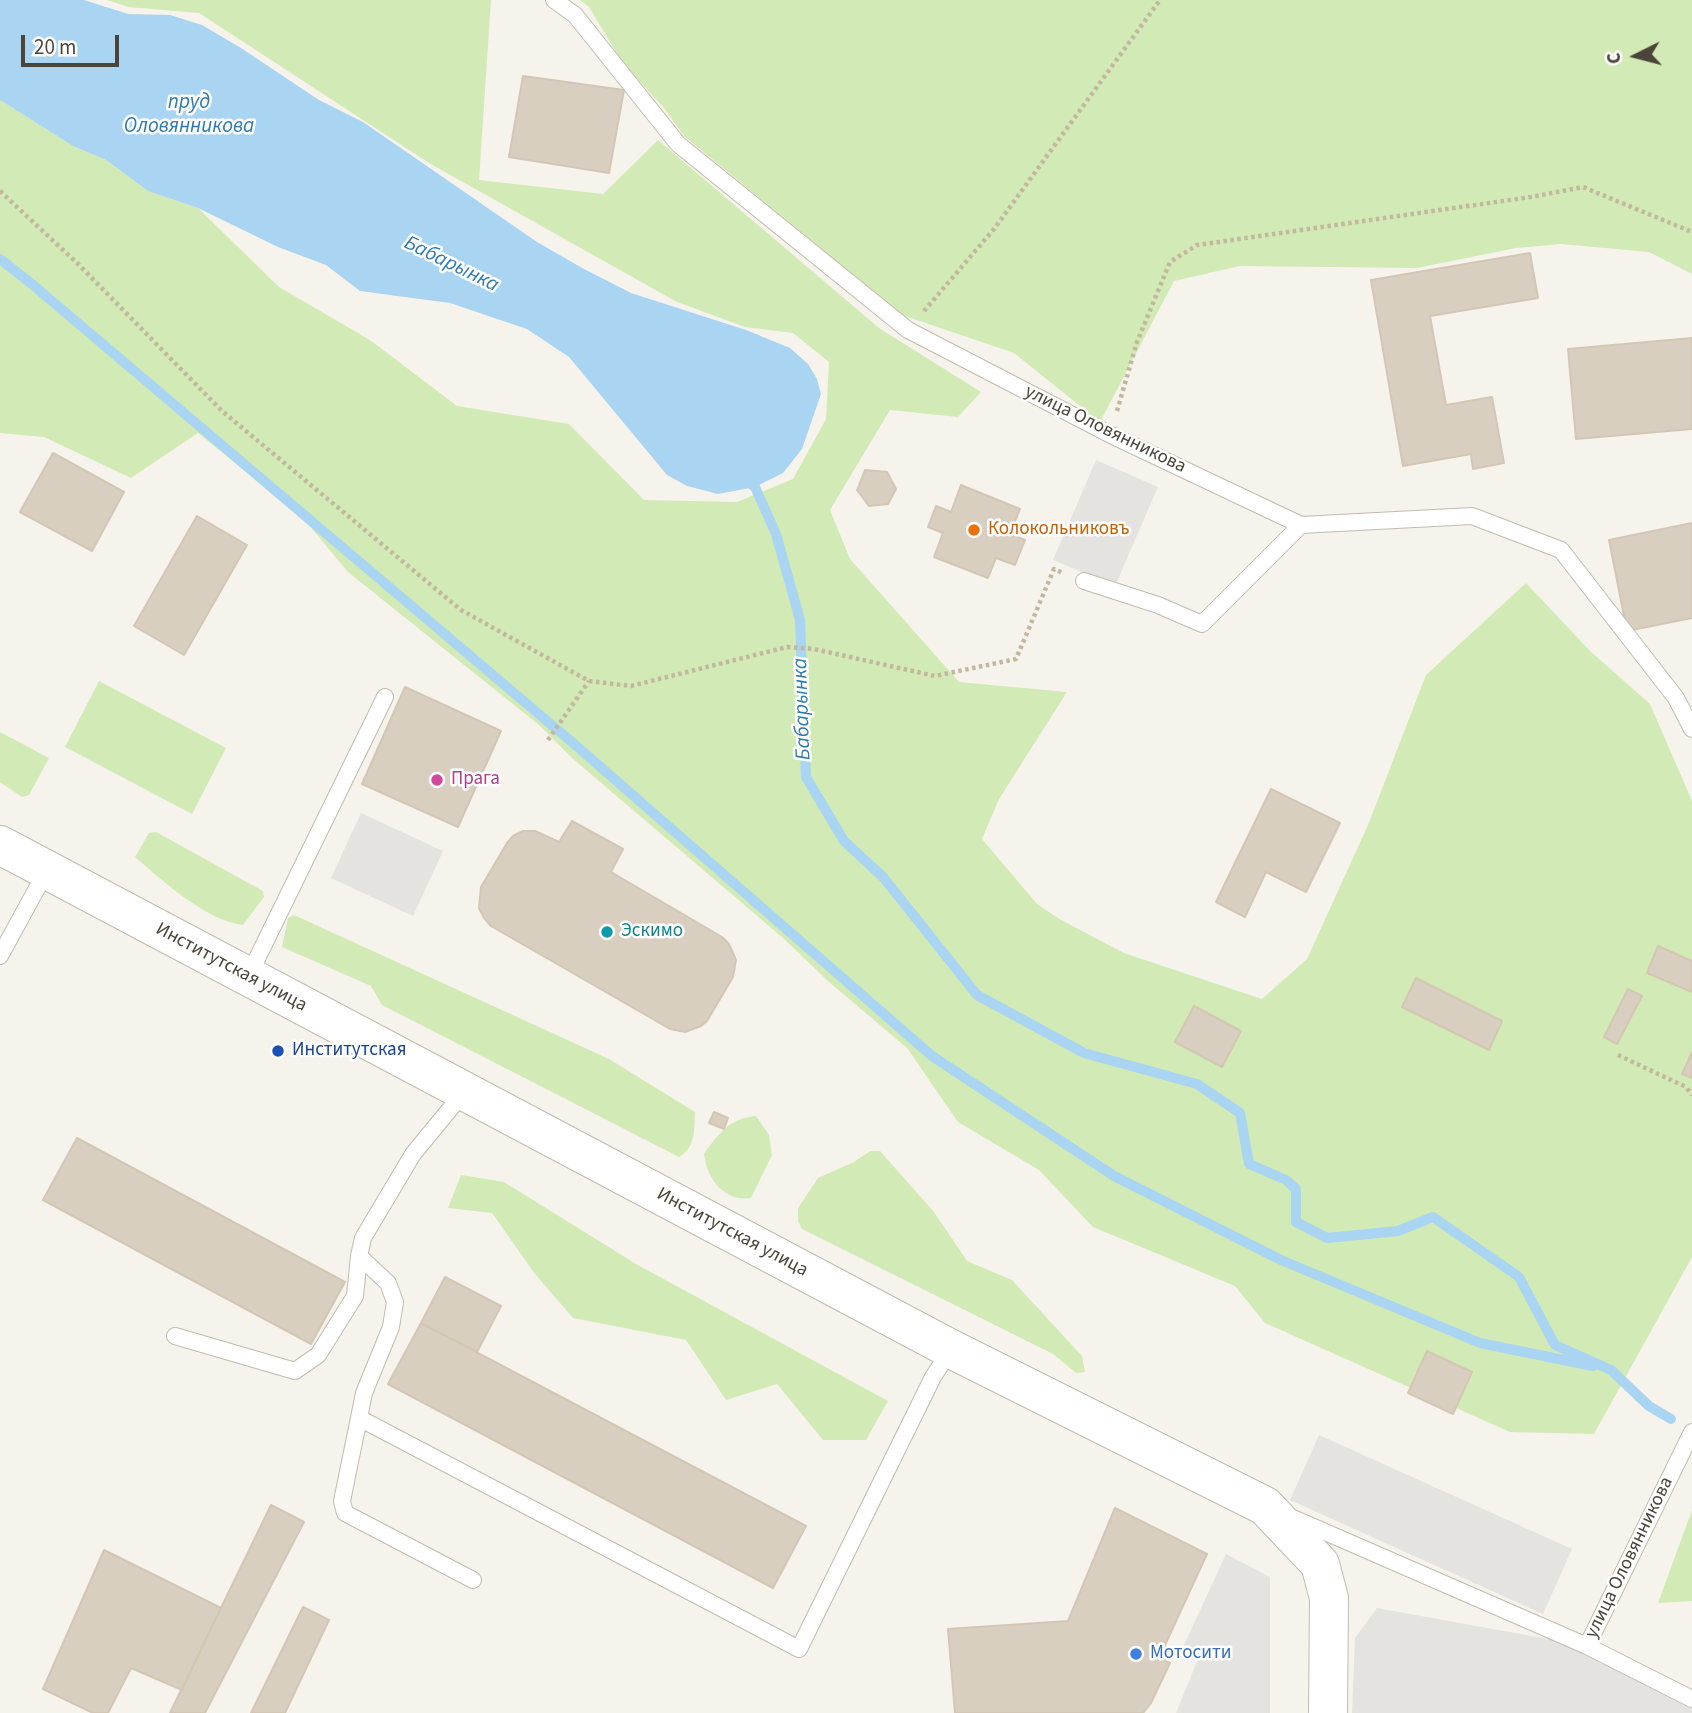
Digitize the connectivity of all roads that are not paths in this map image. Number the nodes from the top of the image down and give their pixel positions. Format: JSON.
{"nodes":[{"id":1,"x":554,"y":0,"type":"edge"},
{"id":2,"x":1301,"y":525,"type":"junction"},
{"id":3,"x":1084,"y":581,"type":"road end"},
{"id":4,"x":385,"y":698,"type":"dead end"},
{"id":5,"x":1692,"y":729,"type":"edge"},
{"id":6,"x":0,"y":845,"type":"edge"},
{"id":7,"x":47,"y":870,"type":"junction"},
{"id":8,"x":0,"y":956,"type":"edge"},
{"id":9,"x":248,"y":977,"type":"junction"},
{"id":10,"x":465,"y":1091,"type":"junction"},
{"id":11,"x":359,"y":1256,"type":"junction"},
{"id":12,"x":175,"y":1336,"type":"dead end"},
{"id":13,"x":951,"y":1349,"type":"junction"},
{"id":14,"x":359,"y":1418,"type":"junction"},
{"id":15,"x":1692,"y":1432,"type":"edge"},
{"id":16,"x":1265,"y":1506,"type":"junction"},
{"id":17,"x":473,"y":1580,"type":"dead end"},
{"id":18,"x":1587,"y":1646,"type":"junction"},
{"id":19,"x":1692,"y":1699,"type":"edge"},
{"id":20,"x":1328,"y":1713,"type":"edge"}],
"edges":[{"from":1,"to":2,"type":"lane","name":"улица Оловянникова"},
{"from":2,"to":3,"type":"lane"},
{"from":2,"to":5,"type":"lane","name":"улица Оловянникова"},
{"from":4,"to":9,"type":"lane"},
{"from":6,"to":7,"type":"street","name":"Институтская улица"},
{"from":7,"to":8,"type":"lane"},
{"from":7,"to":9,"type":"street","name":"Институтская улица"},
{"from":9,"to":10,"type":"street","name":"Институтская улица"},
{"from":10,"to":11,"type":"lane"},
{"from":10,"to":13,"type":"street","name":"Институтская улица"},
{"from":11,"to":12,"type":"lane"},
{"from":11,"to":14,"type":"lane"},
{"from":13,"to":14,"type":"lane"},
{"from":13,"to":16,"type":"street","name":"Институтская улица"},
{"from":14,"to":17,"type":"lane"},
{"from":15,"to":18,"type":"lane","name":"улица Оловянникова"},
{"from":16,"to":18,"type":"lane"},
{"from":16,"to":20,"type":"street","name":"Институтская улица"},
{"from":18,"to":19,"type":"lane"}]}
